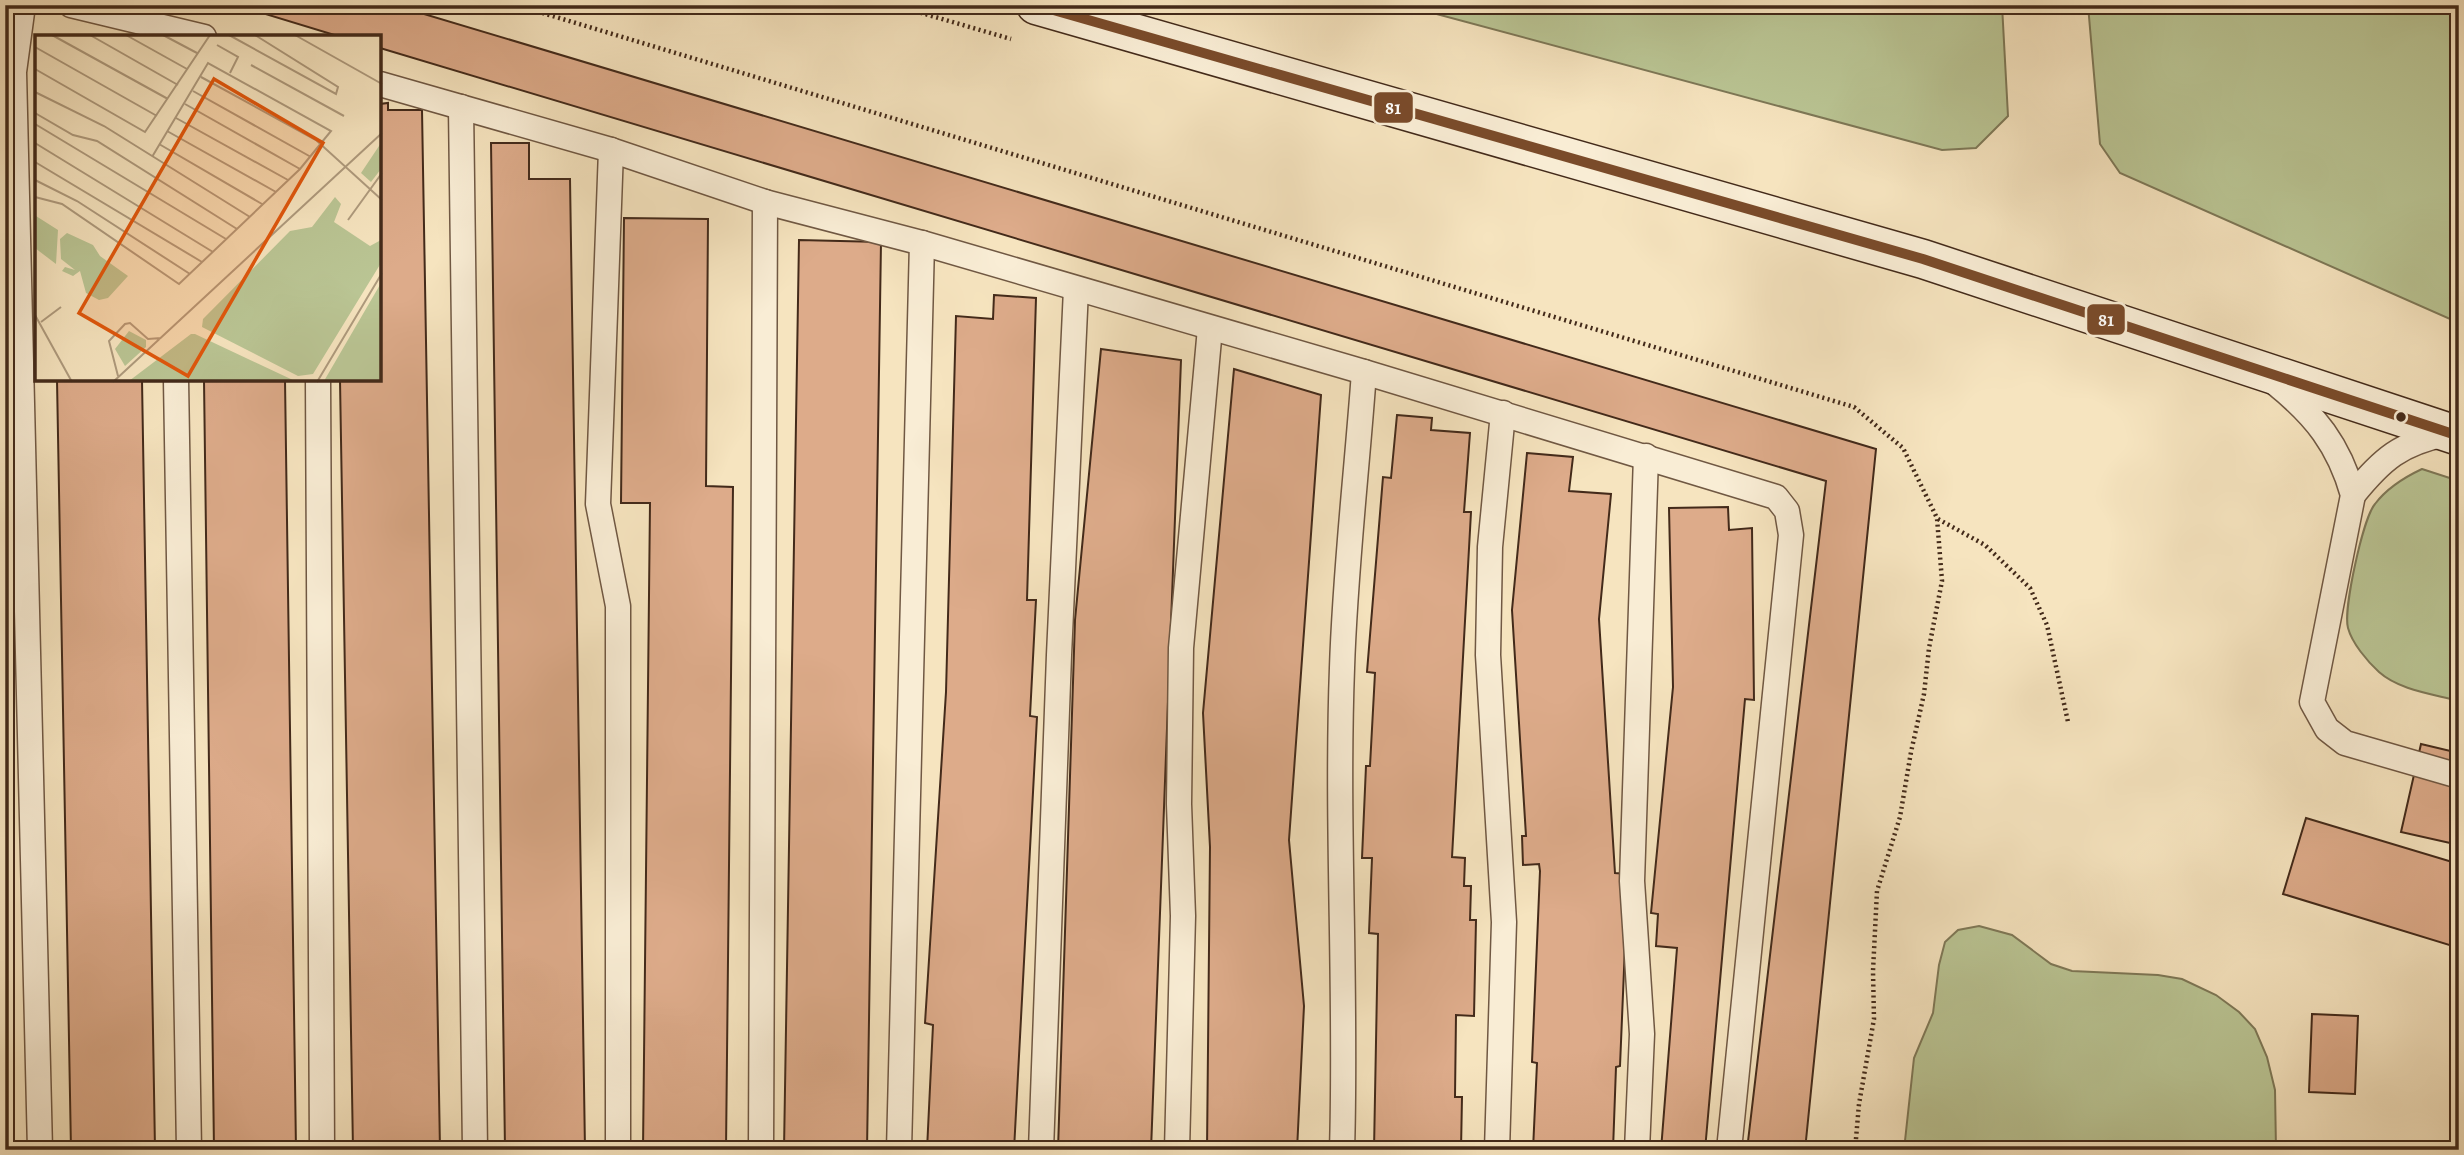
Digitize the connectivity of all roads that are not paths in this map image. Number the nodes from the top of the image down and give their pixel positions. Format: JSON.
{"nodes":[{"id":1,"x":23,"y":5,"type":"edge"},
{"id":2,"x":71,"y":5,"type":"edge"},
{"id":3,"x":1036,"y":5,"type":"edge"},
{"id":4,"x":170,"y":33,"type":"edge"},
{"id":5,"x":382,"y":84,"type":"edge"},
{"id":6,"x":461,"y":107,"type":"junction"},
{"id":7,"x":611,"y":150,"type":"junction"},
{"id":8,"x":765,"y":202,"type":"junction"},
{"id":9,"x":922,"y":243,"type":"junction"},
{"id":10,"x":1076,"y":289,"type":"junction"},
{"id":11,"x":1210,"y":328,"type":"junction"},
{"id":12,"x":2255,"y":367,"type":"junction"},
{"id":13,"x":1364,"y":372,"type":"junction"},
{"id":14,"x":176,"y":382,"type":"edge"},
{"id":15,"x":318,"y":382,"type":"edge"},
{"id":16,"x":1503,"y":413,"type":"junction"},
{"id":17,"x":2455,"y":435,"type":"edge"},
{"id":18,"x":1646,"y":456,"type":"junction"},
{"id":19,"x":2353,"y":495,"type":"junction"},
{"id":20,"x":2459,"y":776,"type":"edge"},
{"id":21,"x":40,"y":1150,"type":"edge"},
{"id":22,"x":190,"y":1150,"type":"edge"},
{"id":23,"x":322,"y":1150,"type":"edge"},
{"id":24,"x":475,"y":1150,"type":"edge"},
{"id":25,"x":618,"y":1150,"type":"edge"},
{"id":26,"x":761,"y":1150,"type":"edge"},
{"id":27,"x":899,"y":1150,"type":"edge"},
{"id":28,"x":1041,"y":1150,"type":"edge"},
{"id":29,"x":1177,"y":1150,"type":"edge"},
{"id":30,"x":1342,"y":1150,"type":"edge"},
{"id":31,"x":1497,"y":1150,"type":"edge"},
{"id":32,"x":1637,"y":1150,"type":"edge"},
{"id":33,"x":1729,"y":1150,"type":"edge"}],
"edges":[{"from":1,"to":21,"type":"lane"},
{"from":2,"to":4,"type":"lane"},
{"from":3,"to":12,"type":"main road"},
{"from":5,"to":6,"type":"lane"},
{"from":6,"to":7,"type":"lane"},
{"from":6,"to":24,"type":"lane"},
{"from":7,"to":8,"type":"lane"},
{"from":7,"to":25,"type":"lane"},
{"from":8,"to":9,"type":"lane"},
{"from":8,"to":26,"type":"lane"},
{"from":9,"to":10,"type":"lane"},
{"from":9,"to":27,"type":"lane"},
{"from":10,"to":11,"type":"lane"},
{"from":10,"to":28,"type":"lane"},
{"from":11,"to":13,"type":"lane"},
{"from":11,"to":29,"type":"lane"},
{"from":12,"to":17,"type":"main road"},
{"from":12,"to":19,"type":"lane"},
{"from":13,"to":16,"type":"lane"},
{"from":13,"to":30,"type":"lane"},
{"from":14,"to":22,"type":"lane"},
{"from":15,"to":23,"type":"lane"},
{"from":16,"to":18,"type":"lane"},
{"from":16,"to":31,"type":"lane"},
{"from":17,"to":19,"type":"lane"},
{"from":18,"to":32,"type":"lane"},
{"from":18,"to":33,"type":"lane"},
{"from":19,"to":20,"type":"lane"}]}
